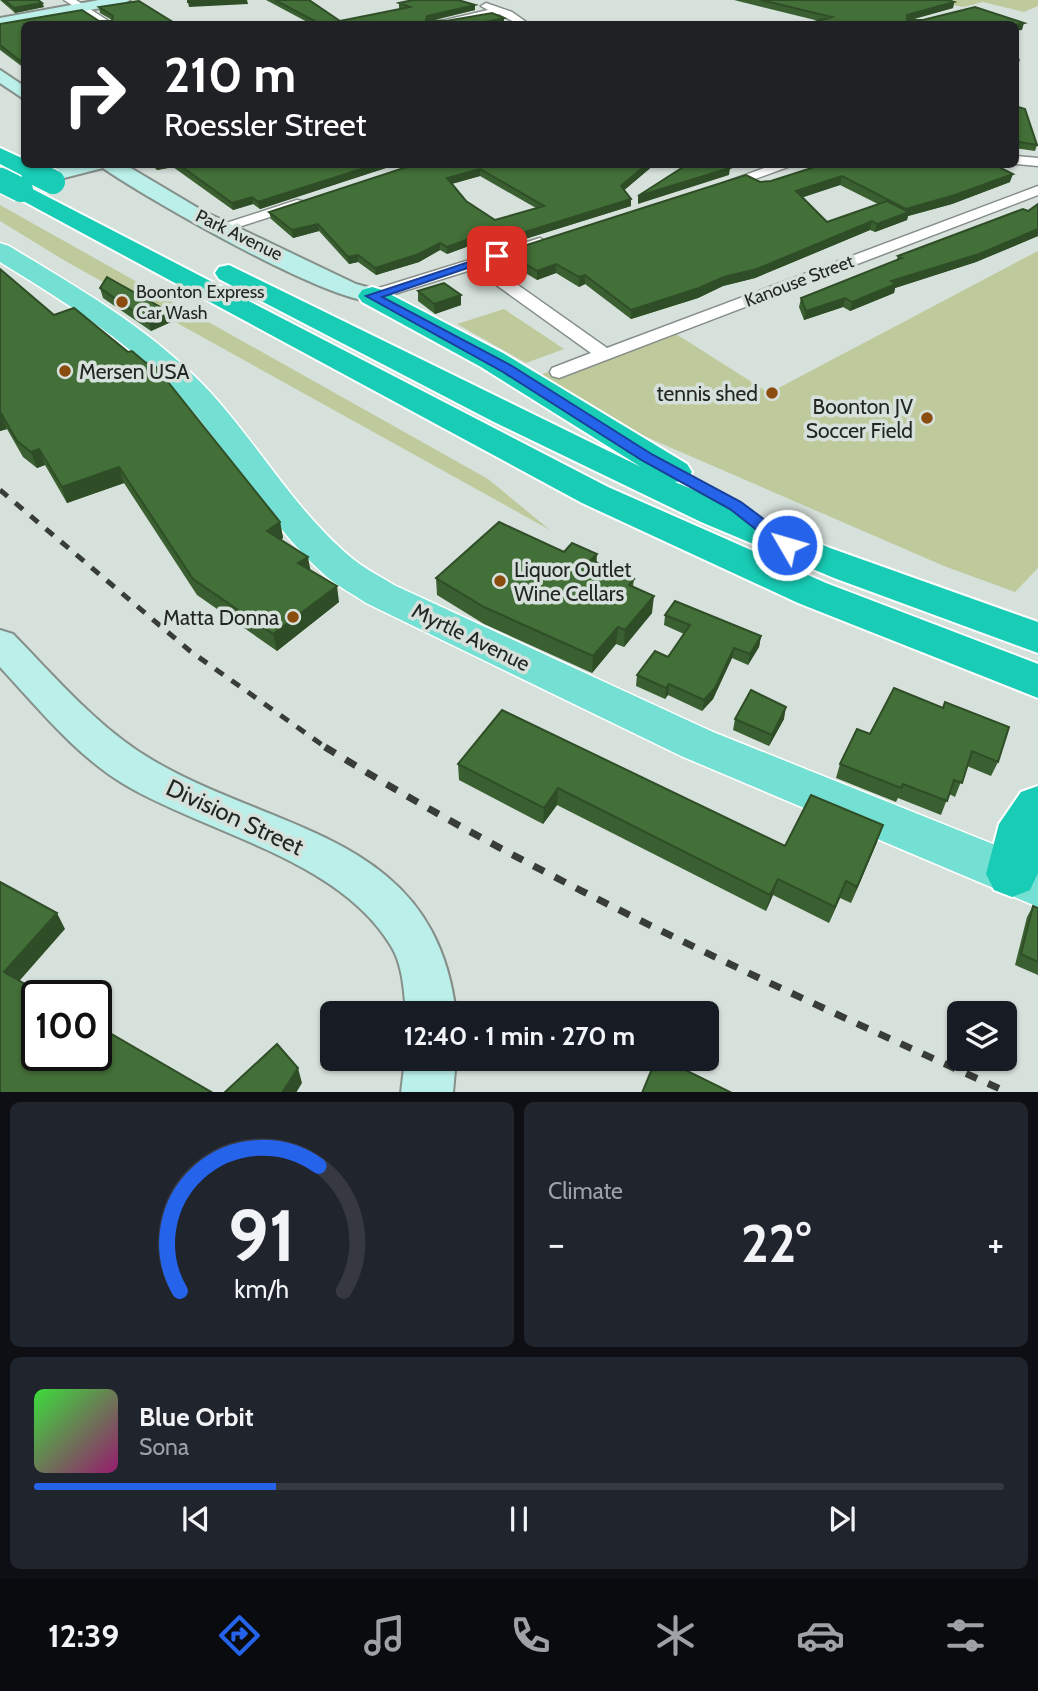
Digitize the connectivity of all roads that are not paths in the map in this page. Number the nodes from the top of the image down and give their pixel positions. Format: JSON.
{"nodes":[{"id":1,"x":123,"y":0,"type":"edge"},
{"id":2,"x":472,"y":1,"type":"edge"},
{"id":3,"x":74,"y":4,"type":"edge"},
{"id":4,"x":499,"y":10,"type":"junction"},
{"id":5,"x":103,"y":21,"type":"edge"},
{"id":6,"x":447,"y":21,"type":"edge"},
{"id":7,"x":519,"y":21,"type":"edge"},
{"id":8,"x":0,"y":22,"type":"edge"},
{"id":9,"x":0,"y":75,"type":"edge"},
{"id":10,"x":21,"y":92,"type":"edge"},
{"id":11,"x":0,"y":155,"type":"edge"},
{"id":12,"x":1019,"y":160,"type":"edge"},
{"id":13,"x":1038,"y":162,"type":"edge"},
{"id":14,"x":79,"y":168,"type":"edge"},
{"id":15,"x":116,"y":168,"type":"edge"},
{"id":16,"x":778,"y":168,"type":"edge"},
{"id":17,"x":18,"y":182,"type":"edge"},
{"id":18,"x":710,"y":190,"type":"edge"},
{"id":19,"x":1038,"y":190,"type":"edge"},
{"id":20,"x":315,"y":198,"type":"edge"},
{"id":21,"x":222,"y":227,"type":"junction"},
{"id":22,"x":554,"y":238,"type":"edge"},
{"id":23,"x":0,"y":251,"type":"edge"},
{"id":24,"x":476,"y":262,"type":"junction"},
{"id":25,"x":372,"y":296,"type":"junction"},
{"id":26,"x":604,"y":354,"type":"junction"},
{"id":27,"x":559,"y":372,"type":"dead end"},
{"id":28,"x":787,"y":545,"type":"junction"},
{"id":29,"x":1038,"y":638,"type":"edge"},
{"id":30,"x":0,"y":643,"type":"edge"},
{"id":31,"x":1038,"y":682,"type":"edge"},
{"id":32,"x":1038,"y":806,"type":"edge"},
{"id":33,"x":1025,"y":879,"type":"edge"},
{"id":34,"x":429,"y":1001,"type":"edge"},
{"id":35,"x":430,"y":1071,"type":"edge"},
{"id":36,"x":427,"y":1092,"type":"edge"}],
"edges":[{"from":1,"to":3,"type":"street"},
{"from":2,"to":4,"type":"street"},
{"from":3,"to":5,"type":"street"},
{"from":3,"to":8,"type":"street"},
{"from":4,"to":6,"type":"street"},
{"from":4,"to":7,"type":"street"},
{"from":9,"to":10,"type":"street"},
{"from":11,"to":17,"type":"highway"},
{"from":12,"to":13,"type":"street"},
{"from":14,"to":17,"type":"street"},
{"from":15,"to":21,"type":"street","name":"Park Avenue"},
{"from":16,"to":18,"type":"street"},
{"from":17,"to":28,"type":"highway"},
{"from":17,"to":31,"type":"highway"},
{"from":19,"to":26,"type":"street","name":"Kanouse Street"},
{"from":20,"to":21,"type":"street"},
{"from":21,"to":25,"type":"street","name":"Park Avenue"},
{"from":22,"to":24,"type":"street"},
{"from":23,"to":33,"type":"main road","name":"Myrtle Avenue"},
{"from":24,"to":25,"type":"street"},
{"from":24,"to":26,"type":"street"},
{"from":25,"to":28,"type":"highway"},
{"from":26,"to":27,"type":"street","name":"Kanouse Street"},
{"from":28,"to":29,"type":"highway"},
{"from":30,"to":34,"type":"street","name":"Division Street"},
{"from":32,"to":33,"type":"highway"},
{"from":35,"to":36,"type":"street"}]}
